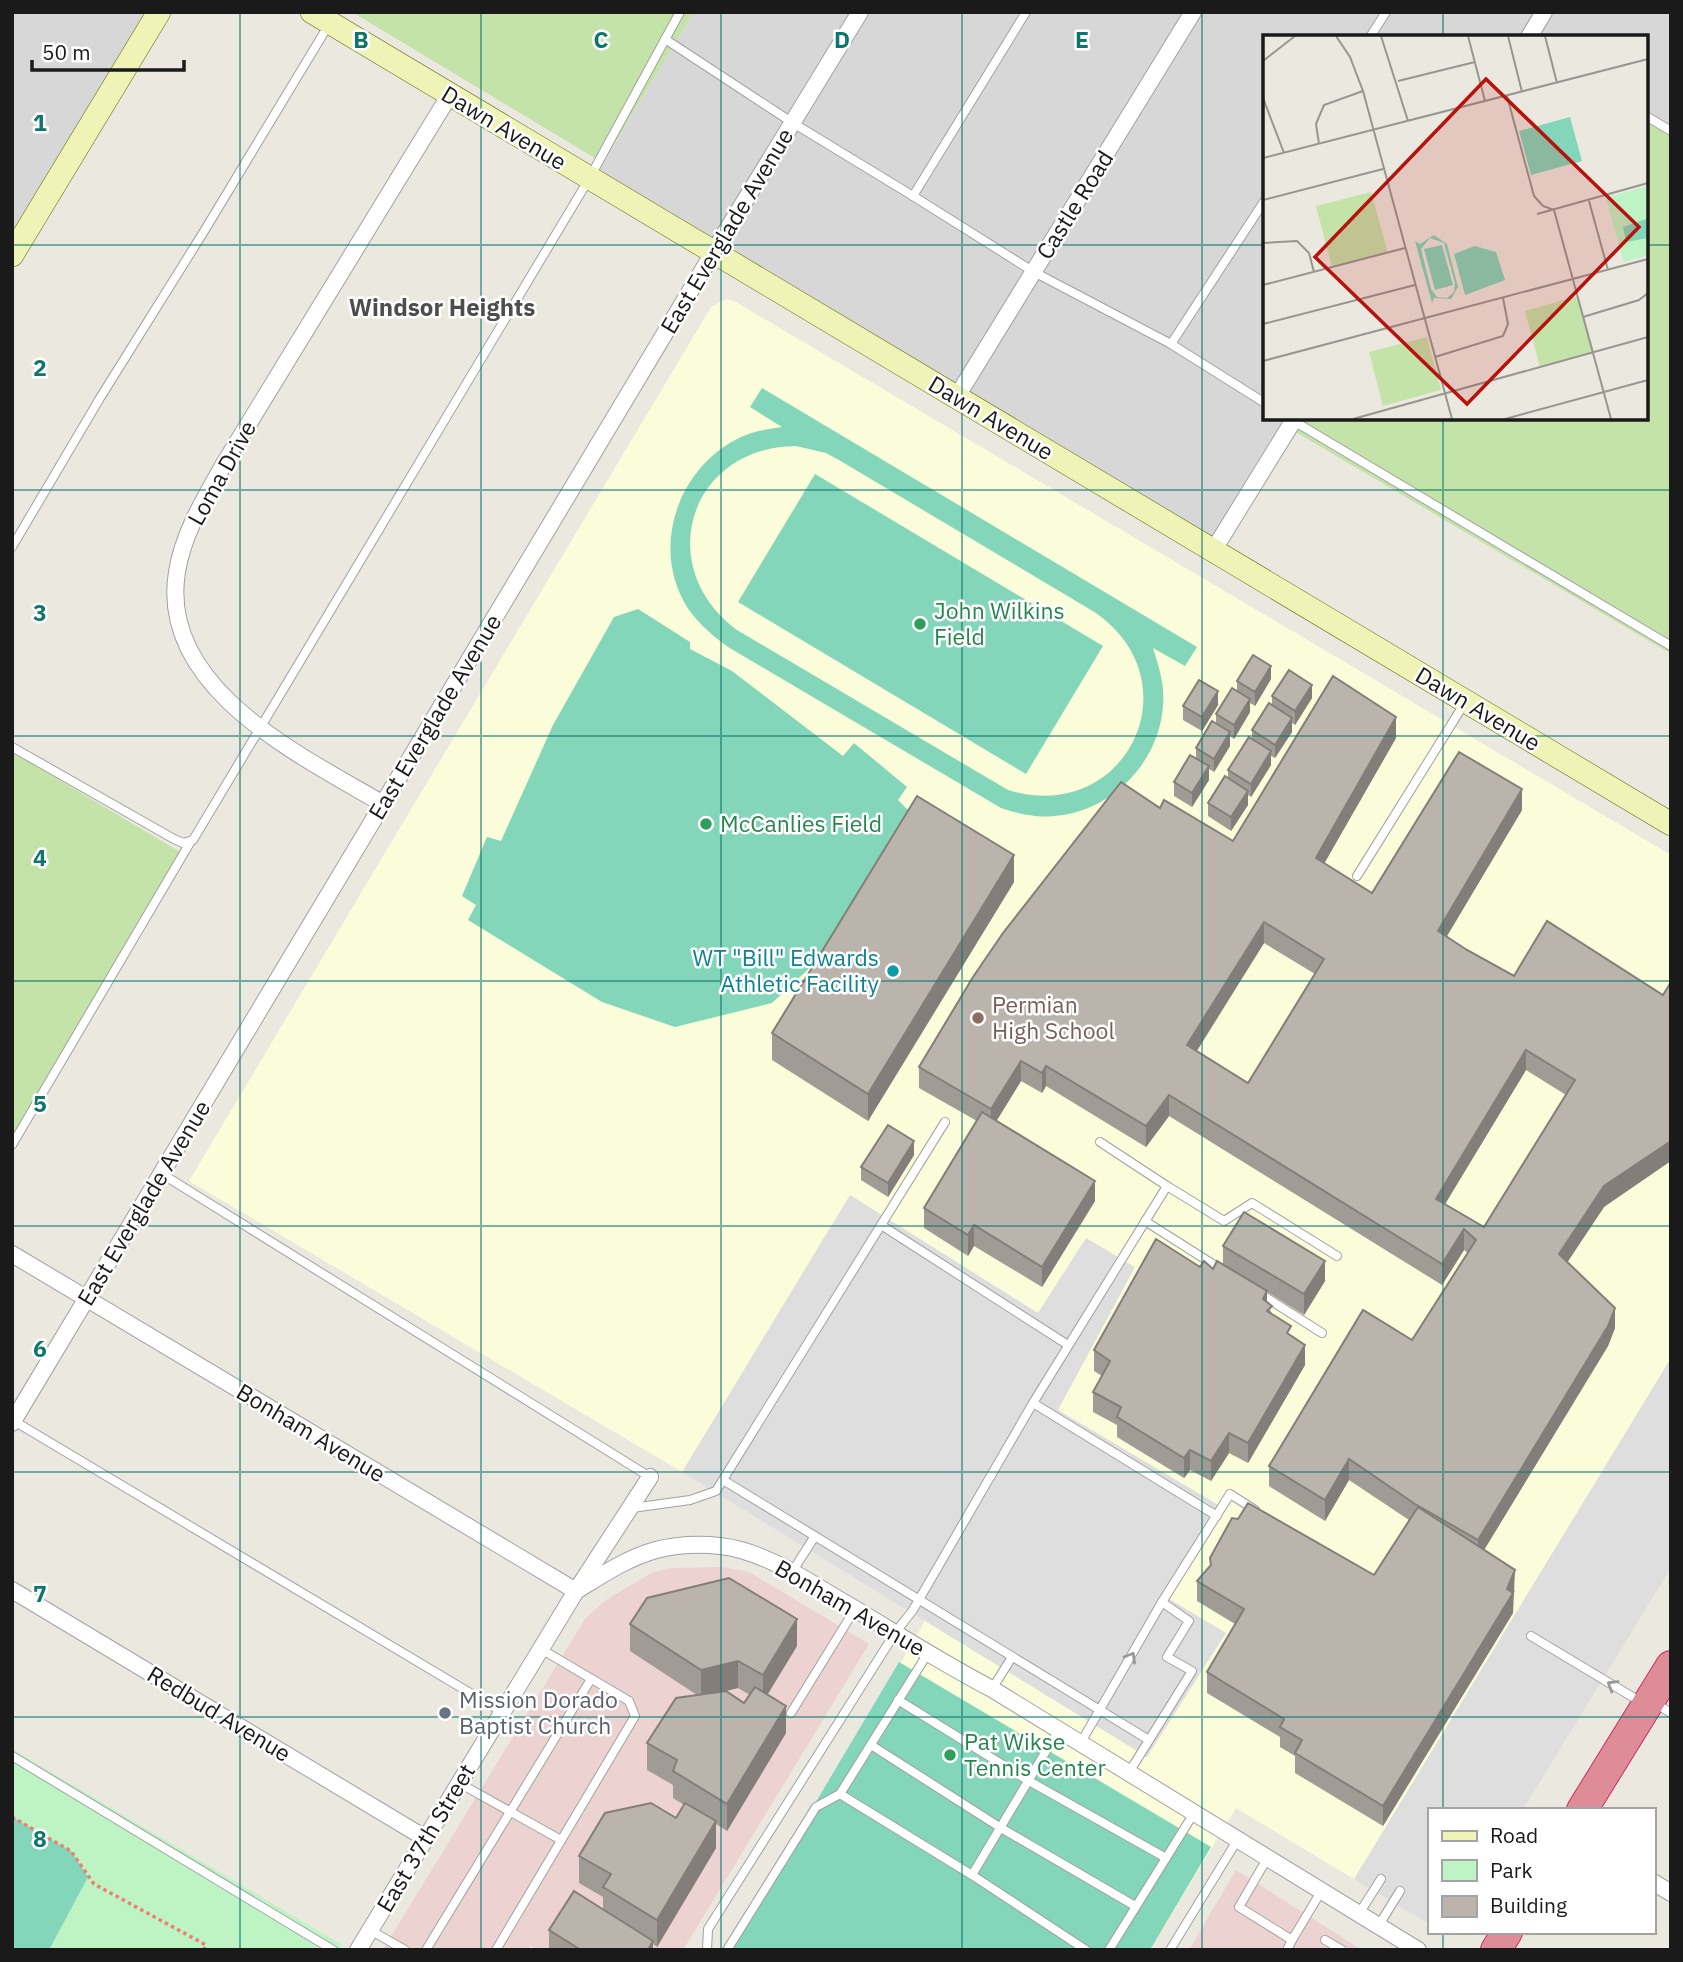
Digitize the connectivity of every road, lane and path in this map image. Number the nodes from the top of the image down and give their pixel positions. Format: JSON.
{"nodes":[{"id":1,"x":159,"y":12,"type":"edge"},
{"id":2,"x":680,"y":12,"type":"edge"},
{"id":3,"x":860,"y":12,"type":"edge"},
{"id":4,"x":1026,"y":12,"type":"edge"},
{"id":5,"x":1193,"y":12,"type":"edge"},
{"id":6,"x":1386,"y":12,"type":"edge"},
{"id":7,"x":1544,"y":12,"type":"edge"},
{"id":8,"x":321,"y":18,"type":"edge"},
{"id":9,"x":1371,"y":35,"type":"edge"},
{"id":10,"x":1530,"y":35,"type":"edge"},
{"id":11,"x":665,"y":39,"type":"junction"},
{"id":12,"x":449,"y":96,"type":"junction"},
{"id":13,"x":1648,"y":117,"type":"edge"},
{"id":14,"x":793,"y":122,"type":"junction"},
{"id":15,"x":1671,"y":131,"type":"edge"},
{"id":16,"x":589,"y":179,"type":"junction"},
{"id":17,"x":913,"y":195,"type":"junction"},
{"id":18,"x":1263,"y":203,"type":"edge"},
{"id":19,"x":713,"y":253,"type":"junction"},
{"id":20,"x":12,"y":255,"type":"edge"},
{"id":21,"x":1034,"y":272,"type":"junction"},
{"id":22,"x":1171,"y":344,"type":"junction"},
{"id":23,"x":956,"y":398,"type":"junction"},
{"id":24,"x":1263,"y":402,"type":"edge"},
{"id":25,"x":1292,"y":420,"type":"edge"},
{"id":26,"x":1295,"y":420,"type":"edge"},
{"id":27,"x":12,"y":547,"type":"edge"},
{"id":28,"x":1213,"y":551,"type":"junction"},
{"id":29,"x":1671,"y":646,"type":"edge"},
{"id":30,"x":1465,"y":701,"type":"junction"},
{"id":31,"x":261,"y":728,"type":"junction"},
{"id":32,"x":12,"y":747,"type":"edge"},
{"id":33,"x":383,"y":804,"type":"junction"},
{"id":34,"x":1671,"y":824,"type":"edge"},
{"id":35,"x":191,"y":841,"type":"junction"},
{"id":36,"x":1357,"y":876,"type":"dead end"},
{"id":37,"x":945,"y":1122,"type":"dead end"},
{"id":38,"x":1100,"y":1142,"type":"dead end"},
{"id":39,"x":12,"y":1145,"type":"edge"},
{"id":40,"x":162,"y":1174,"type":"junction"},
{"id":41,"x":1167,"y":1186,"type":"junction"},
{"id":42,"x":1145,"y":1221,"type":"junction"},
{"id":43,"x":881,"y":1225,"type":"junction"},
{"id":44,"x":12,"y":1254,"type":"edge"},
{"id":45,"x":1337,"y":1256,"type":"dead end"},
{"id":46,"x":1228,"y":1273,"type":"edge"},
{"id":47,"x":1251,"y":1288,"type":"edge"},
{"id":48,"x":87,"y":1299,"type":"junction"},
{"id":49,"x":1322,"y":1333,"type":"dead end"},
{"id":50,"x":1069,"y":1345,"type":"junction"},
{"id":51,"x":1033,"y":1403,"type":"junction"},
{"id":52,"x":13,"y":1422,"type":"edge"},
{"id":53,"x":650,"y":1477,"type":"joint"},
{"id":54,"x":723,"y":1480,"type":"junction"},
{"id":55,"x":629,"y":1508,"type":"junction"},
{"id":56,"x":1263,"y":1515,"type":"edge"},
{"id":57,"x":1217,"y":1516,"type":"junction"},
{"id":58,"x":815,"y":1536,"type":"junction"},
{"id":59,"x":792,"y":1572,"type":"junction"},
{"id":60,"x":12,"y":1590,"type":"edge"},
{"id":61,"x":576,"y":1591,"type":"junction"},
{"id":62,"x":919,"y":1600,"type":"junction"},
{"id":63,"x":1162,"y":1602,"type":"junction"},
{"id":64,"x":855,"y":1609,"type":"junction"},
{"id":65,"x":895,"y":1633,"type":"junction"},
{"id":66,"x":1531,"y":1636,"type":"dead end"},
{"id":67,"x":541,"y":1649,"type":"junction"},
{"id":68,"x":928,"y":1653,"type":"junction"},
{"id":69,"x":1012,"y":1657,"type":"junction"},
{"id":70,"x":1671,"y":1666,"type":"edge"},
{"id":71,"x":591,"y":1679,"type":"junction"},
{"id":72,"x":992,"y":1689,"type":"junction"},
{"id":73,"x":898,"y":1700,"type":"junction"},
{"id":74,"x":1656,"y":1706,"type":"edge"},
{"id":75,"x":1100,"y":1711,"type":"junction"},
{"id":76,"x":502,"y":1712,"type":"junction"},
{"id":77,"x":791,"y":1713,"type":"dead end"},
{"id":78,"x":1058,"y":1731,"type":"junction"},
{"id":79,"x":1149,"y":1740,"type":"junction"},
{"id":80,"x":1080,"y":1744,"type":"junction"},
{"id":81,"x":871,"y":1745,"type":"junction"},
{"id":82,"x":12,"y":1756,"type":"edge"},
{"id":83,"x":1128,"y":1773,"type":"junction"},
{"id":84,"x":1029,"y":1781,"type":"junction"},
{"id":85,"x":459,"y":1783,"type":"junction"},
{"id":86,"x":840,"y":1794,"type":"junction"},
{"id":87,"x":1583,"y":1808,"type":"edge"},
{"id":88,"x":511,"y":1812,"type":"junction"},
{"id":89,"x":1194,"y":1813,"type":"junction"},
{"id":90,"x":12,"y":1817,"type":"edge"},
{"id":91,"x":1001,"y":1828,"type":"junction"},
{"id":92,"x":425,"y":1838,"type":"junction"},
{"id":93,"x":1238,"y":1839,"type":"junction"},
{"id":94,"x":561,"y":1840,"type":"junction"},
{"id":95,"x":1268,"y":1857,"type":"junction"},
{"id":96,"x":1166,"y":1858,"type":"junction"},
{"id":97,"x":972,"y":1875,"type":"junction"},
{"id":98,"x":1381,"y":1879,"type":"dead end"},
{"id":99,"x":1655,"y":1883,"type":"edge"},
{"id":100,"x":1322,"y":1890,"type":"junction"},
{"id":101,"x":1400,"y":1891,"type":"dead end"},
{"id":102,"x":1671,"y":1893,"type":"edge"},
{"id":103,"x":1135,"y":1906,"type":"junction"},
{"id":104,"x":1360,"y":1912,"type":"junction"},
{"id":105,"x":1379,"y":1925,"type":"junction"},
{"id":106,"x":370,"y":1930,"type":"junction"},
{"id":107,"x":1506,"y":1934,"type":"edge"},
{"id":108,"x":1292,"y":1940,"type":"junction"},
{"id":109,"x":1325,"y":1940,"type":"dead end"},
{"id":110,"x":1080,"y":1948,"type":"edge"},
{"id":111,"x":204,"y":1950,"type":"edge"},
{"id":112,"x":334,"y":1950,"type":"edge"},
{"id":113,"x":358,"y":1950,"type":"edge"},
{"id":114,"x":405,"y":1950,"type":"edge"},
{"id":115,"x":426,"y":1950,"type":"edge"},
{"id":116,"x":496,"y":1950,"type":"edge"},
{"id":117,"x":707,"y":1950,"type":"edge"},
{"id":118,"x":727,"y":1950,"type":"edge"},
{"id":119,"x":1109,"y":1950,"type":"edge"},
{"id":120,"x":1170,"y":1950,"type":"edge"},
{"id":121,"x":1287,"y":1950,"type":"edge"},
{"id":122,"x":1342,"y":1950,"type":"edge"},
{"id":123,"x":1418,"y":1950,"type":"edge"},
{"id":124,"x":1496,"y":1950,"type":"edge"}],
"edges":[{"from":1,"to":20,"type":"street"},
{"from":2,"to":11,"type":"lane"},
{"from":3,"to":14,"type":"street","name":"East Everglade Avenue"},
{"from":4,"to":17,"type":"lane"},
{"from":5,"to":21,"type":"street","name":"Castle Road"},
{"from":6,"to":9,"type":"lane"},
{"from":7,"to":10,"type":"street"},
{"from":8,"to":12,"type":"street","name":"Dawn Avenue"},
{"from":8,"to":27,"type":"lane"},
{"from":11,"to":14,"type":"lane"},
{"from":11,"to":16,"type":"lane"},
{"from":12,"to":16,"type":"street","name":"Dawn Avenue"},
{"from":12,"to":31,"type":"street","name":"Loma Drive"},
{"from":13,"to":15,"type":"lane"},
{"from":14,"to":17,"type":"lane"},
{"from":14,"to":19,"type":"street","name":"East Everglade Avenue"},
{"from":16,"to":19,"type":"street","name":"Dawn Avenue"},
{"from":16,"to":31,"type":"lane"},
{"from":17,"to":21,"type":"lane"},
{"from":18,"to":22,"type":"lane"},
{"from":19,"to":23,"type":"street","name":"Dawn Avenue"},
{"from":19,"to":33,"type":"street","name":"East Everglade Avenue"},
{"from":21,"to":22,"type":"lane"},
{"from":21,"to":23,"type":"street","name":"Castle Road"},
{"from":22,"to":24,"type":"lane"},
{"from":23,"to":28,"type":"street","name":"Dawn Avenue"},
{"from":25,"to":28,"type":"street"},
{"from":26,"to":29,"type":"lane"},
{"from":28,"to":30,"type":"street","name":"Dawn Avenue"},
{"from":30,"to":34,"type":"street","name":"Dawn Avenue"},
{"from":30,"to":36,"type":"lane"},
{"from":31,"to":33,"type":"street","name":"Loma Drive"},
{"from":31,"to":35,"type":"lane"},
{"from":32,"to":35,"type":"lane"},
{"from":33,"to":40,"type":"street","name":"East Everglade Avenue"},
{"from":35,"to":39,"type":"lane"},
{"from":37,"to":43,"type":"lane"},
{"from":38,"to":41,"type":"lane"},
{"from":40,"to":48,"type":"street","name":"East Everglade Avenue"},
{"from":40,"to":53,"type":"lane"},
{"from":41,"to":42,"type":"lane"},
{"from":41,"to":45,"type":"lane"},
{"from":42,"to":46,"type":"lane"},
{"from":42,"to":50,"type":"lane"},
{"from":43,"to":50,"type":"lane"},
{"from":43,"to":54,"type":"lane"},
{"from":44,"to":48,"type":"street","name":"Bonham Avenue"},
{"from":47,"to":49,"type":"lane"},
{"from":48,"to":52,"type":"street","name":"East Everglade Avenue"},
{"from":48,"to":61,"type":"street","name":"Bonham Avenue"},
{"from":50,"to":51,"type":"lane"},
{"from":51,"to":57,"type":"lane"},
{"from":51,"to":62,"type":"lane"},
{"from":52,"to":76,"type":"lane"},
{"from":53,"to":55,"type":"street","name":"East 37th Street"},
{"from":54,"to":55,"type":"lane"},
{"from":54,"to":58,"type":"lane"},
{"from":55,"to":61,"type":"street","name":"East 37th Street"},
{"from":56,"to":57,"type":"lane"},
{"from":57,"to":63,"type":"lane"},
{"from":58,"to":59,"type":"lane"},
{"from":58,"to":62,"type":"lane"},
{"from":59,"to":61,"type":"street","name":"Bonham Avenue"},
{"from":59,"to":64,"type":"street","name":"Bonham Avenue"},
{"from":60,"to":92,"type":"street","name":"Redbud Avenue"},
{"from":61,"to":67,"type":"street","name":"East 37th Street"},
{"from":62,"to":65,"type":"lane"},
{"from":62,"to":69,"type":"lane"},
{"from":75,"to":63,"type":"lane","one_way":true},
{"from":63,"to":79,"type":"lane"},
{"from":64,"to":65,"type":"street","name":"Bonham Avenue"},
{"from":64,"to":77,"type":"lane"},
{"from":65,"to":68,"type":"street","name":"Bonham Avenue"},
{"from":65,"to":117,"type":"lane"},
{"from":74,"to":66,"type":"lane","one_way":true},
{"from":67,"to":71,"type":"lane"},
{"from":67,"to":76,"type":"street","name":"East 37th Street"},
{"from":68,"to":72,"type":"street","name":"Bonham Avenue"},
{"from":68,"to":73,"type":"lane"},
{"from":69,"to":72,"type":"lane"},
{"from":69,"to":75,"type":"lane"},
{"from":70,"to":74,"type":"highway"},
{"from":71,"to":88,"type":"lane"},
{"from":71,"to":94,"type":"lane"},
{"from":72,"to":78,"type":"street","name":"Bonham Avenue"},
{"from":73,"to":81,"type":"lane"},
{"from":73,"to":84,"type":"lane"},
{"from":74,"to":87,"type":"highway"},
{"from":75,"to":79,"type":"lane"},
{"from":75,"to":80,"type":"lane"},
{"from":76,"to":85,"type":"street","name":"East 37th Street"},
{"from":78,"to":80,"type":"street","name":"Bonham Avenue"},
{"from":78,"to":84,"type":"lane"},
{"from":79,"to":83,"type":"lane"},
{"from":80,"to":83,"type":"street","name":"Bonham Avenue"},
{"from":81,"to":86,"type":"lane"},
{"from":81,"to":91,"type":"lane"},
{"from":82,"to":112,"type":"lane"},
{"from":83,"to":89,"type":"street","name":"Bonham Avenue"},
{"from":84,"to":91,"type":"lane"},
{"from":84,"to":96,"type":"lane"},
{"from":85,"to":88,"type":"lane"},
{"from":85,"to":92,"type":"street","name":"East 37th Street"},
{"from":86,"to":97,"type":"lane"},
{"from":86,"to":118,"type":"lane"},
{"from":88,"to":94,"type":"lane"},
{"from":88,"to":115,"type":"lane"},
{"from":89,"to":93,"type":"street","name":"Bonham Avenue"},
{"from":89,"to":96,"type":"lane"},
{"from":90,"to":111,"type":"path"},
{"from":91,"to":97,"type":"lane"},
{"from":91,"to":103,"type":"lane"},
{"from":92,"to":106,"type":"street","name":"East 37th Street"},
{"from":93,"to":95,"type":"street","name":"Bonham Avenue"},
{"from":93,"to":120,"type":"lane"},
{"from":94,"to":116,"type":"lane"},
{"from":95,"to":100,"type":"street","name":"Bonham Avenue"},
{"from":95,"to":108,"type":"lane"},
{"from":96,"to":103,"type":"lane"},
{"from":97,"to":110,"type":"lane"},
{"from":98,"to":104,"type":"lane"},
{"from":99,"to":102,"type":"street"},
{"from":100,"to":104,"type":"street","name":"Bonham Avenue"},
{"from":100,"to":108,"type":"lane"},
{"from":101,"to":105,"type":"lane"},
{"from":103,"to":119,"type":"lane"},
{"from":104,"to":105,"type":"street","name":"Bonham Avenue"},
{"from":105,"to":123,"type":"street","name":"Bonham Avenue"},
{"from":106,"to":113,"type":"street","name":"East 37th Street"},
{"from":106,"to":114,"type":"lane"},
{"from":107,"to":124,"type":"highway"},
{"from":108,"to":121,"type":"lane"},
{"from":109,"to":122,"type":"lane"}]}
